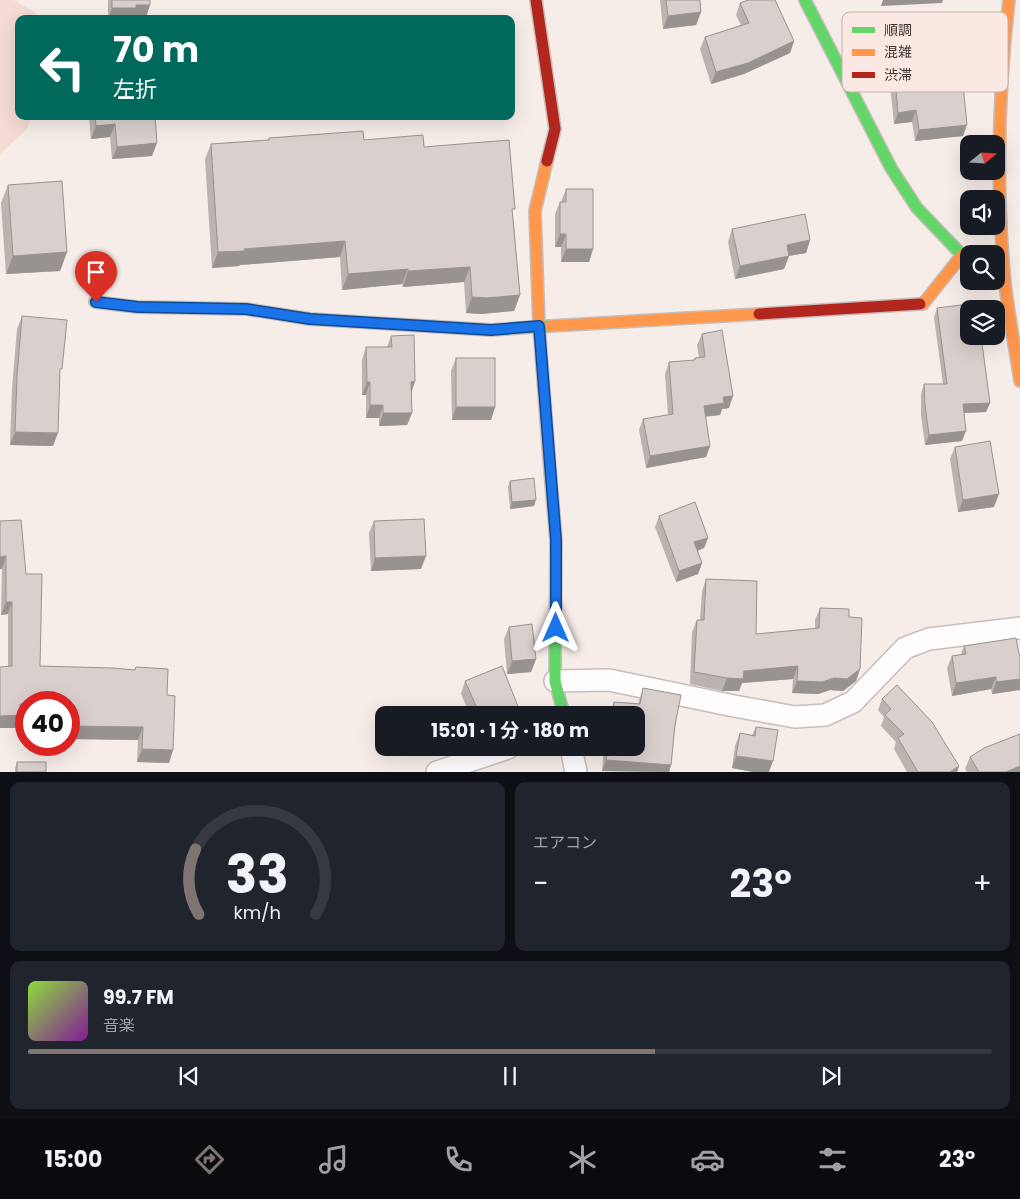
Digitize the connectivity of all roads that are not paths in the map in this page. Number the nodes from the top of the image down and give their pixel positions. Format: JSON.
{"nodes":[{"id":1,"x":536,"y":0,"type":"edge"},
{"id":2,"x":805,"y":0,"type":"edge"},
{"id":3,"x":842,"y":72,"type":"edge"},
{"id":4,"x":852,"y":92,"type":"edge"},
{"id":5,"x":1001,"y":92,"type":"edge"},
{"id":6,"x":1000,"y":245,"type":"edge"},
{"id":7,"x":960,"y":251,"type":"edge"},
{"id":8,"x":960,"y":262,"type":"edge"},
{"id":9,"x":1004,"y":290,"type":"edge"},
{"id":10,"x":96,"y":302,"type":"dead end"},
{"id":11,"x":539,"y":326,"type":"junction"},
{"id":12,"x":1020,"y":380,"type":"edge"},
{"id":13,"x":1020,"y":628,"type":"edge"},
{"id":14,"x":555,"y":681,"type":"junction"},
{"id":15,"x":562,"y":706,"type":"edge"},
{"id":16,"x":484,"y":756,"type":"edge"},
{"id":17,"x":573,"y":756,"type":"edge"},
{"id":18,"x":437,"y":772,"type":"edge"},
{"id":19,"x":576,"y":772,"type":"edge"}],
"edges":[{"from":1,"to":11,"type":"street"},
{"from":2,"to":3,"type":"street"},
{"from":4,"to":7,"type":"street"},
{"from":5,"to":6,"type":"street"},
{"from":8,"to":11,"type":"street"},
{"from":9,"to":12,"type":"street"},
{"from":10,"to":11,"type":"street"},
{"from":11,"to":14,"type":"street"},
{"from":13,"to":14,"type":"street"},
{"from":14,"to":15,"type":"street"},
{"from":16,"to":18,"type":"street"},
{"from":17,"to":19,"type":"street"}]}
